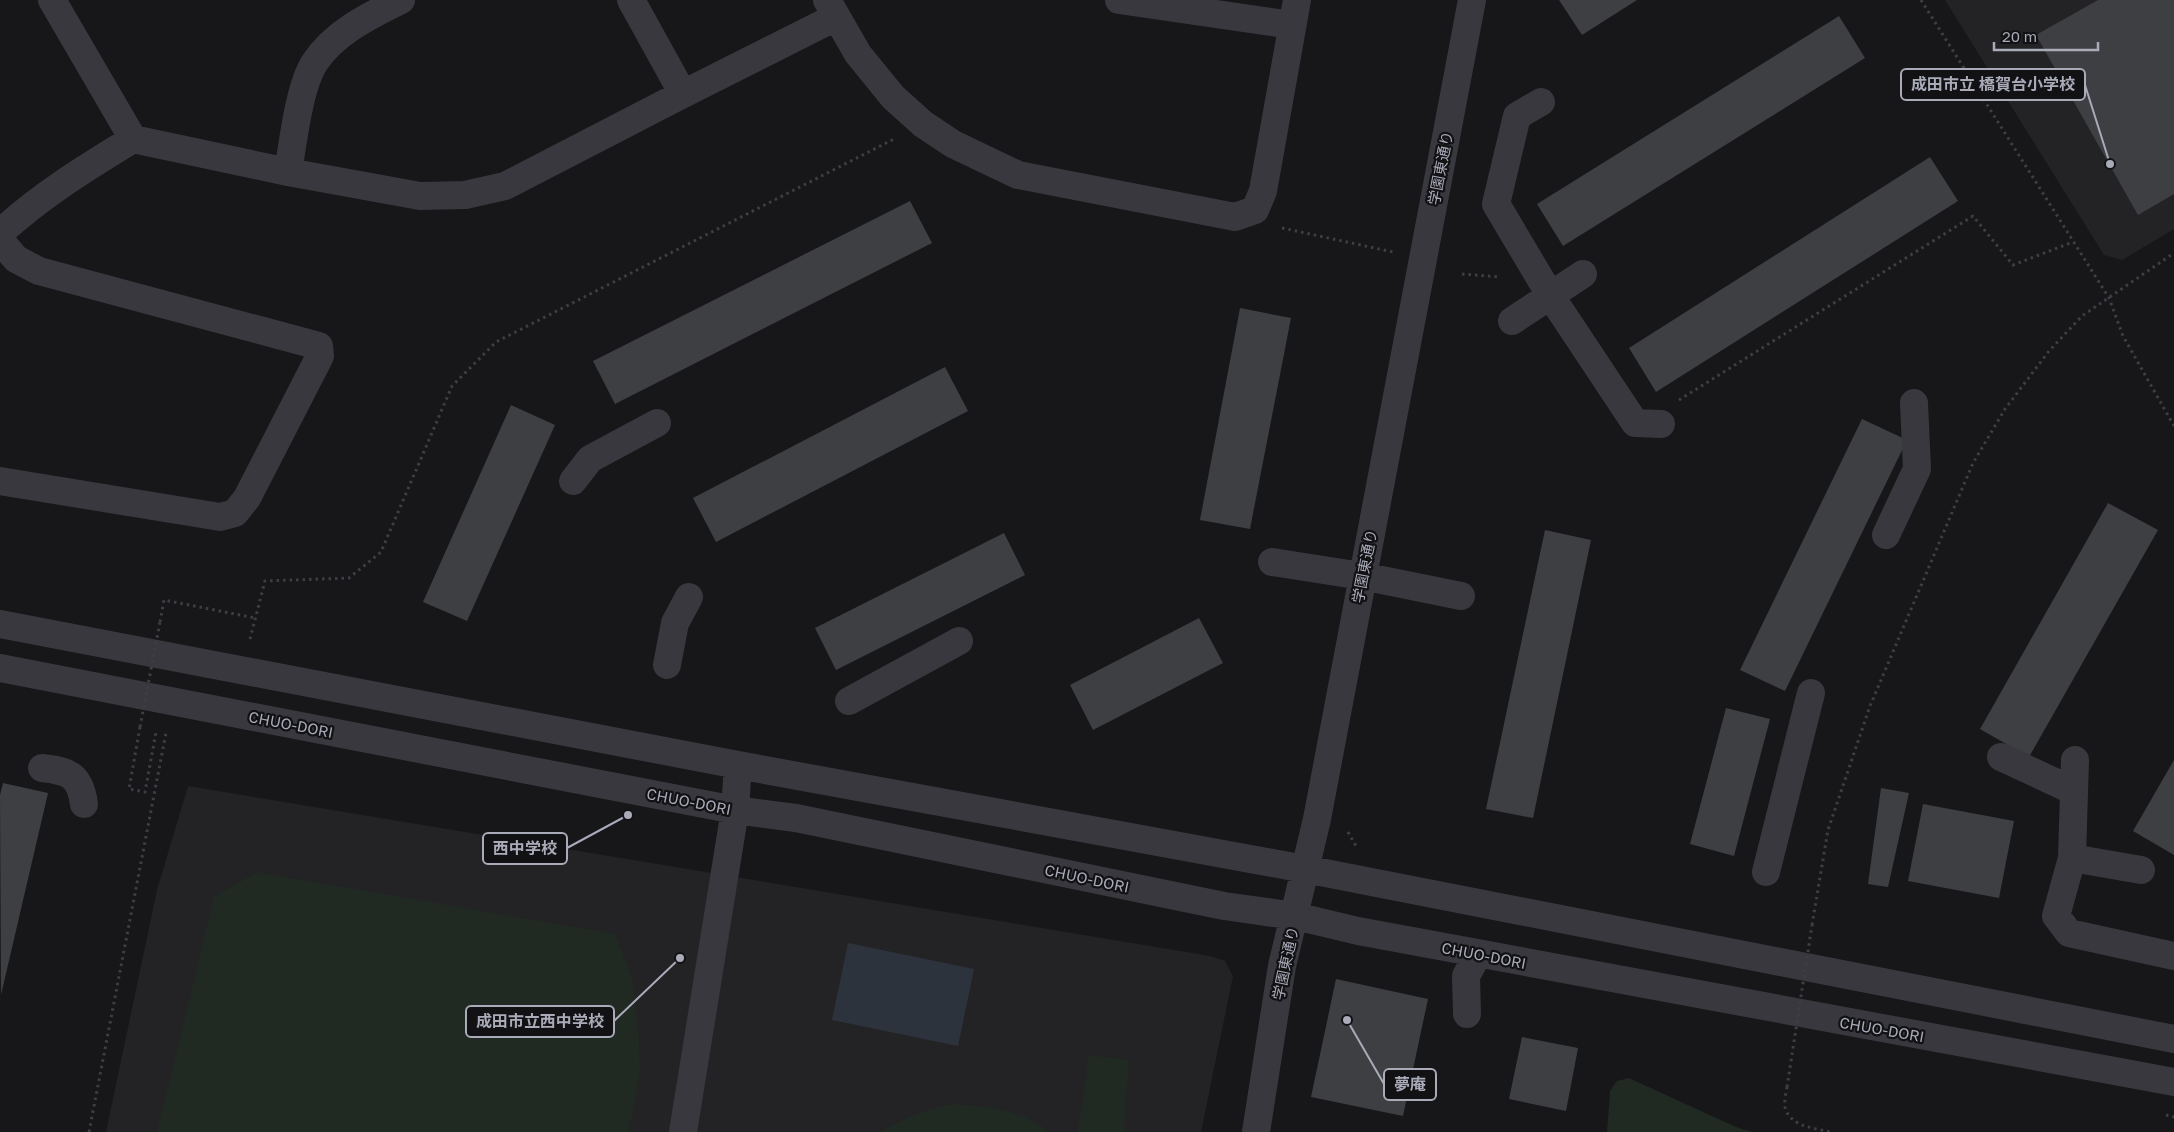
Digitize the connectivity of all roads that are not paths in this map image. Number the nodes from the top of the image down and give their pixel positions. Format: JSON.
{"nodes":[{"id":1,"x":52,"y":0,"type":"edge"},
{"id":2,"x":401,"y":0,"type":"edge"},
{"id":3,"x":632,"y":0,"type":"edge"},
{"id":4,"x":1119,"y":0,"type":"edge"},
{"id":5,"x":1472,"y":0,"type":"edge"},
{"id":6,"x":832,"y":9,"type":"edge"},
{"id":7,"x":1295,"y":13,"type":"edge"},
{"id":8,"x":683,"y":94,"type":"junction"},
{"id":9,"x":1540,"y":102,"type":"dead end"},
{"id":10,"x":133,"y":139,"type":"junction"},
{"id":11,"x":288,"y":172,"type":"junction"},
{"id":12,"x":0,"y":233,"type":"edge"},
{"id":13,"x":0,"y":240,"type":"edge"},
{"id":14,"x":1583,"y":274,"type":"dead end"},
{"id":15,"x":1550,"y":294,"type":"junction"},
{"id":16,"x":1512,"y":321,"type":"dead end"},
{"id":17,"x":1914,"y":403,"type":"dead end"},
{"id":18,"x":1669,"y":413,"type":"road end"},
{"id":19,"x":657,"y":423,"type":"dead end"},
{"id":20,"x":0,"y":481,"type":"edge"},
{"id":21,"x":573,"y":481,"type":"dead end"},
{"id":22,"x":1886,"y":535,"type":"dead end"},
{"id":23,"x":1272,"y":562,"type":"dead end"},
{"id":24,"x":1362,"y":576,"type":"junction"},
{"id":25,"x":1461,"y":596,"type":"dead end"},
{"id":26,"x":689,"y":597,"type":"dead end"},
{"id":27,"x":0,"y":624,"type":"edge"},
{"id":28,"x":959,"y":641,"type":"dead end"},
{"id":29,"x":667,"y":665,"type":"dead end"},
{"id":30,"x":0,"y":668,"type":"edge"},
{"id":31,"x":1811,"y":693,"type":"dead end"},
{"id":32,"x":849,"y":701,"type":"dead end"},
{"id":33,"x":2001,"y":757,"type":"dead end"},
{"id":34,"x":2075,"y":760,"type":"dead end"},
{"id":35,"x":738,"y":764,"type":"junction"},
{"id":36,"x":42,"y":768,"type":"dead end"},
{"id":37,"x":2074,"y":791,"type":"junction"},
{"id":38,"x":84,"y":804,"type":"dead end"},
{"id":39,"x":735,"y":810,"type":"junction"},
{"id":40,"x":2072,"y":858,"type":"junction"},
{"id":41,"x":1305,"y":869,"type":"junction"},
{"id":42,"x":2141,"y":870,"type":"dead end"},
{"id":43,"x":1766,"y":872,"type":"dead end"},
{"id":44,"x":1294,"y":916,"type":"junction"},
{"id":45,"x":1478,"y":954,"type":"junction"},
{"id":46,"x":2174,"y":956,"type":"edge"},
{"id":47,"x":1467,"y":1014,"type":"dead end"},
{"id":48,"x":2174,"y":1039,"type":"edge"},
{"id":49,"x":2174,"y":1082,"type":"edge"},
{"id":50,"x":684,"y":1132,"type":"edge"},
{"id":51,"x":1256,"y":1132,"type":"edge"}],
"edges":[{"from":1,"to":10,"type":"street"},
{"from":2,"to":11,"type":"street"},
{"from":3,"to":8,"type":"street"},
{"from":4,"to":7,"type":"street"},
{"from":5,"to":24,"type":"street","name":"学園東通り"},
{"from":6,"to":7,"type":"street"},
{"from":6,"to":8,"type":"street"},
{"from":8,"to":11,"type":"street"},
{"from":9,"to":15,"type":"street"},
{"from":10,"to":11,"type":"street"},
{"from":10,"to":12,"type":"street"},
{"from":13,"to":20,"type":"street"},
{"from":14,"to":15,"type":"street"},
{"from":15,"to":16,"type":"street"},
{"from":15,"to":18,"type":"street"},
{"from":17,"to":22,"type":"street"},
{"from":19,"to":21,"type":"street"},
{"from":23,"to":24,"type":"street"},
{"from":24,"to":25,"type":"street"},
{"from":24,"to":41,"type":"street","name":"学園東通り"},
{"from":26,"to":29,"type":"street"},
{"from":27,"to":35,"type":"street"},
{"from":28,"to":32,"type":"street"},
{"from":30,"to":39,"type":"street","name":"CHUO-DORI"},
{"from":31,"to":43,"type":"street"},
{"from":33,"to":37,"type":"street"},
{"from":34,"to":37,"type":"street"},
{"from":35,"to":39,"type":"street"},
{"from":35,"to":41,"type":"street"},
{"from":36,"to":38,"type":"street"},
{"from":37,"to":40,"type":"street"},
{"from":39,"to":44,"type":"street","name":"CHUO-DORI"},
{"from":39,"to":50,"type":"street"},
{"from":40,"to":42,"type":"street"},
{"from":40,"to":46,"type":"street"},
{"from":41,"to":44,"type":"street","name":"学園東通り"},
{"from":41,"to":48,"type":"street"},
{"from":44,"to":45,"type":"street","name":"CHUO-DORI"},
{"from":44,"to":51,"type":"street","name":"学園東通り"},
{"from":45,"to":47,"type":"street"},
{"from":45,"to":49,"type":"street","name":"CHUO-DORI"}]}
